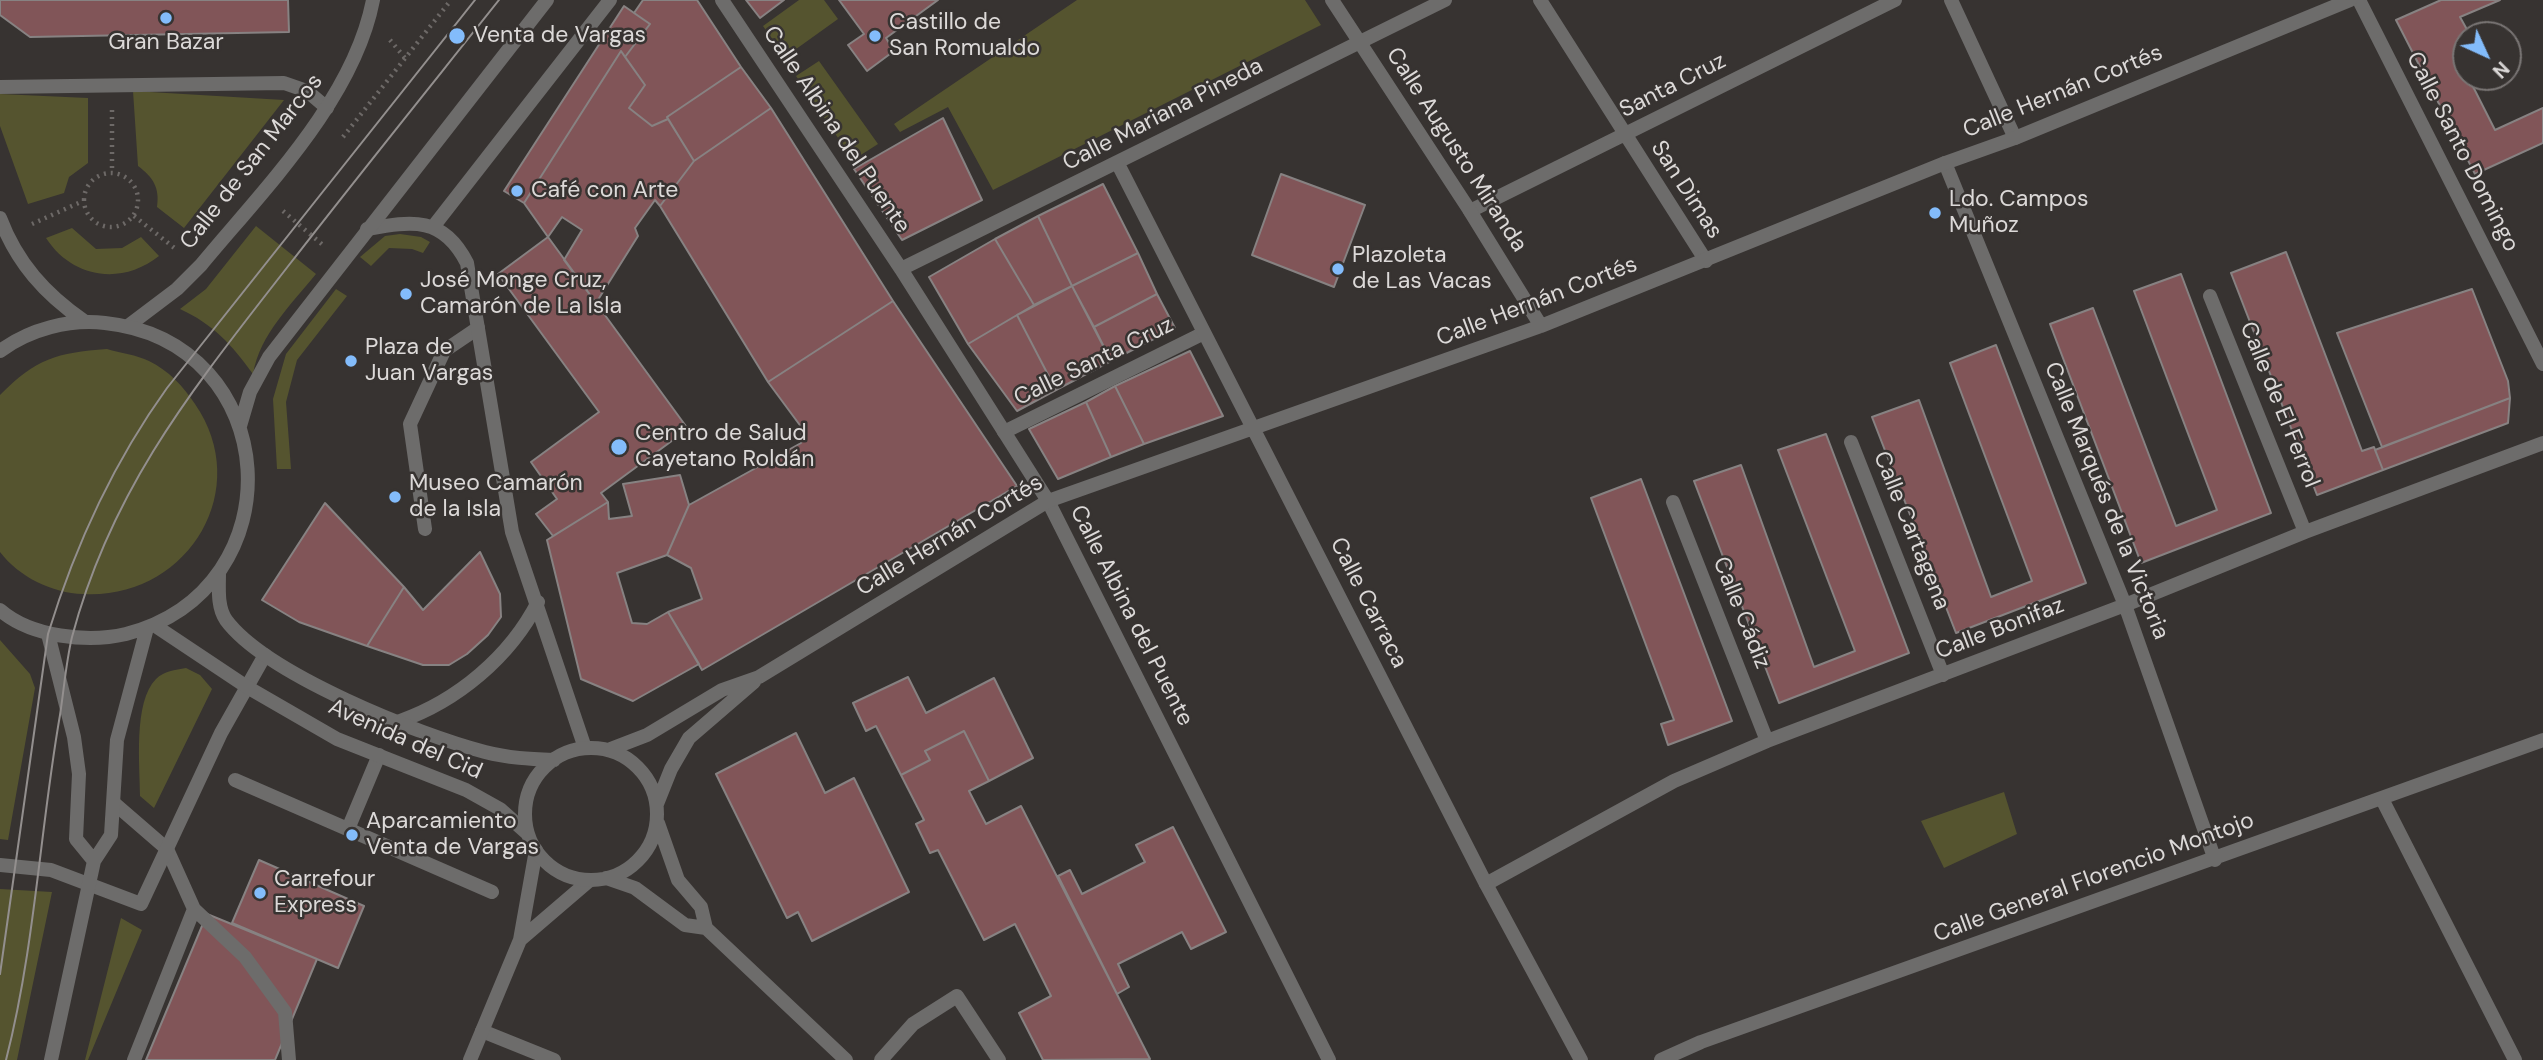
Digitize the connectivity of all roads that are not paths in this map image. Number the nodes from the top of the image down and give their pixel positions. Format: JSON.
{"nodes":[{"id":1,"x":373,"y":0,"type":"edge"},
{"id":2,"x":547,"y":0,"type":"edge"},
{"id":3,"x":610,"y":0,"type":"edge"},
{"id":4,"x":722,"y":0,"type":"edge"},
{"id":5,"x":1332,"y":0,"type":"edge"},
{"id":6,"x":1445,"y":0,"type":"edge"},
{"id":7,"x":1540,"y":0,"type":"edge"},
{"id":8,"x":1895,"y":0,"type":"edge"},
{"id":9,"x":1951,"y":0,"type":"edge"},
{"id":10,"x":2350,"y":0,"type":"edge"},
{"id":11,"x":2359,"y":0,"type":"edge"},
{"id":12,"x":1359,"y":42,"type":"junction"},
{"id":13,"x":0,"y":87,"type":"edge"},
{"id":14,"x":327,"y":108,"type":"junction"},
{"id":15,"x":1624,"y":136,"type":"junction"},
{"id":16,"x":2015,"y":138,"type":"junction"},
{"id":17,"x":1945,"y":163,"type":"junction"},
{"id":18,"x":1118,"y":164,"type":"junction"},
{"id":19,"x":1470,"y":211,"type":"junction"},
{"id":20,"x":0,"y":218,"type":"edge"},
{"id":21,"x":433,"y":227,"type":"junction"},
{"id":22,"x":367,"y":229,"type":"junction"},
{"id":23,"x":1706,"y":261,"type":"junction"},
{"id":24,"x":901,"y":269,"type":"junction"},
{"id":25,"x":2210,"y":296,"type":"dead end"},
{"id":26,"x":84,"y":321,"type":"junction"},
{"id":27,"x":128,"y":326,"type":"junction"},
{"id":28,"x":1541,"y":326,"type":"junction"},
{"id":29,"x":478,"y":328,"type":"junction"},
{"id":30,"x":1204,"y":333,"type":"junction"},
{"id":31,"x":0,"y":351,"type":"edge"},
{"id":32,"x":2543,"y":363,"type":"edge"},
{"id":33,"x":240,"y":426,"type":"junction"},
{"id":34,"x":1254,"y":430,"type":"junction"},
{"id":35,"x":1004,"y":432,"type":"junction"},
{"id":36,"x":1851,"y":442,"type":"dead end"},
{"id":37,"x":2543,"y":443,"type":"edge"},
{"id":38,"x":1048,"y":501,"type":"junction"},
{"id":39,"x":1672,"y":502,"type":"dead end"},
{"id":40,"x":425,"y":529,"type":"dead end"},
{"id":41,"x":2305,"y":532,"type":"junction"},
{"id":42,"x":219,"y":573,"type":"junction"},
{"id":43,"x":538,"y":602,"type":"junction"},
{"id":44,"x":2124,"y":605,"type":"junction"},
{"id":45,"x":0,"y":610,"type":"edge"},
{"id":46,"x":150,"y":627,"type":"junction"},
{"id":47,"x":48,"y":634,"type":"junction"},
{"id":48,"x":265,"y":655,"type":"junction"},
{"id":49,"x":1943,"y":675,"type":"junction"},
{"id":50,"x":759,"y":677,"type":"junction"},
{"id":51,"x":247,"y":687,"type":"junction"},
{"id":52,"x":400,"y":722,"type":"junction"},
{"id":53,"x":2543,"y":740,"type":"edge"},
{"id":54,"x":1767,"y":741,"type":"junction"},
{"id":55,"x":585,"y":748,"type":"junction"},
{"id":56,"x":608,"y":750,"type":"junction"},
{"id":57,"x":379,"y":755,"type":"junction"},
{"id":58,"x":554,"y":760,"type":"junction"},
{"id":59,"x":235,"y":780,"type":"dead end"},
{"id":60,"x":2382,"y":799,"type":"junction"},
{"id":61,"x":115,"y":804,"type":"junction"},
{"id":62,"x":657,"y":812,"type":"junction"},
{"id":63,"x":348,"y":829,"type":"junction"},
{"id":64,"x":528,"y":834,"type":"junction"},
{"id":65,"x":167,"y":849,"type":"junction"},
{"id":66,"x":536,"y":850,"type":"junction"},
{"id":67,"x":2215,"y":860,"type":"junction"},
{"id":68,"x":94,"y":861,"type":"junction"},
{"id":69,"x":0,"y":865,"type":"edge"},
{"id":70,"x":606,"y":878,"type":"junction"},
{"id":71,"x":590,"y":880,"type":"junction"},
{"id":72,"x":1486,"y":884,"type":"junction"},
{"id":73,"x":89,"y":885,"type":"junction"},
{"id":74,"x":492,"y":892,"type":"dead end"},
{"id":75,"x":194,"y":909,"type":"junction"},
{"id":76,"x":706,"y":928,"type":"junction"},
{"id":77,"x":520,"y":940,"type":"junction"},
{"id":78,"x":482,"y":1031,"type":"junction"},
{"id":79,"x":51,"y":1060,"type":"edge"},
{"id":80,"x":134,"y":1060,"type":"edge"},
{"id":81,"x":289,"y":1060,"type":"edge"},
{"id":82,"x":470,"y":1060,"type":"edge"},
{"id":83,"x":554,"y":1060,"type":"edge"},
{"id":84,"x":846,"y":1060,"type":"edge"},
{"id":85,"x":881,"y":1060,"type":"edge"},
{"id":86,"x":999,"y":1060,"type":"edge"},
{"id":87,"x":1329,"y":1060,"type":"edge"},
{"id":88,"x":1581,"y":1060,"type":"edge"},
{"id":89,"x":1661,"y":1060,"type":"edge"},
{"id":90,"x":2515,"y":1060,"type":"edge"}],
"edges":[{"from":1,"to":14,"type":"street","name":"Calle de San Marcos"},
{"from":2,"to":22,"type":"street"},
{"from":3,"to":21,"type":"street"},
{"from":4,"to":24,"type":"street","name":"Calle Albina del Puente"},
{"from":5,"to":12,"type":"street","name":"Calle Augusto Miranda"},
{"from":6,"to":12,"type":"street","name":"Calle Mariana Pineda"},
{"from":7,"to":15,"type":"street","name":"San Dimas"},
{"from":8,"to":15,"type":"street","name":"Santa Cruz"},
{"from":9,"to":16,"type":"street"},
{"from":10,"to":16,"type":"street","name":"Calle Hernán Cortés"},
{"from":11,"to":32,"type":"street","name":"Calle Santo Domingo"},
{"from":12,"to":18,"type":"street","name":"Calle Mariana Pineda"},
{"from":12,"to":19,"type":"street","name":"Calle Augusto Miranda"},
{"from":13,"to":14,"type":"street"},
{"from":14,"to":27,"type":"street","name":"Calle de San Marcos"},
{"from":15,"to":19,"type":"street","name":"Santa Cruz"},
{"from":15,"to":23,"type":"street","name":"San Dimas"},
{"from":16,"to":17,"type":"street","name":"Calle Hernán Cortés"},
{"from":17,"to":23,"type":"street","name":"Calle Hernán Cortés"},
{"from":17,"to":44,"type":"street","name":"Calle Marqués de la Victoria"},
{"from":18,"to":24,"type":"street","name":"Calle Mariana Pineda"},
{"from":18,"to":30,"type":"street","name":"Calle Carraca"},
{"from":19,"to":28,"type":"street","name":"Calle Augusto Miranda"},
{"from":20,"to":26,"type":"street"},
{"from":21,"to":22,"type":"street"},
{"from":21,"to":29,"type":"street"},
{"from":22,"to":33,"type":"street"},
{"from":23,"to":28,"type":"street","name":"Calle Hernán Cortés"},
{"from":24,"to":35,"type":"street","name":"Calle Albina del Puente"},
{"from":25,"to":41,"type":"street","name":"Calle de El Ferrol"},
{"from":26,"to":27,"type":"street"},
{"from":26,"to":31,"type":"street"},
{"from":27,"to":33,"type":"street"},
{"from":28,"to":34,"type":"street","name":"Calle Hernán Cortés"},
{"from":29,"to":40,"type":"street"},
{"from":29,"to":43,"type":"street"},
{"from":30,"to":34,"type":"street","name":"Calle Carraca"},
{"from":30,"to":35,"type":"street","name":"Calle Santa Cruz"},
{"from":33,"to":42,"type":"street"},
{"from":34,"to":38,"type":"street","name":"Calle Hernán Cortés"},
{"from":34,"to":72,"type":"street","name":"Calle Carraca"},
{"from":35,"to":38,"type":"street","name":"Calle Albina del Puente"},
{"from":36,"to":49,"type":"street","name":"Calle Cartagena"},
{"from":37,"to":41,"type":"street","name":"Calle Bonifaz"},
{"from":38,"to":50,"type":"street","name":"Calle Hernán Cortés"},
{"from":38,"to":87,"type":"street","name":"Calle Albina del Puente"},
{"from":39,"to":54,"type":"street","name":"Calle Cádiz"},
{"from":41,"to":44,"type":"street","name":"Calle Bonifaz"},
{"from":42,"to":46,"type":"street"},
{"from":42,"to":48,"type":"street","name":"Avenida del Cid"},
{"from":43,"to":52,"type":"street"},
{"from":43,"to":55,"type":"street"},
{"from":44,"to":49,"type":"street","name":"Calle Bonifaz"},
{"from":44,"to":67,"type":"street","name":"Calle Marqués de la Victoria"},
{"from":45,"to":47,"type":"street"},
{"from":46,"to":47,"type":"street"},
{"from":46,"to":51,"type":"street","name":"Avenida del Cid"},
{"from":46,"to":61,"type":"street"},
{"from":47,"to":68,"type":"street"},
{"from":48,"to":51,"type":"street"},
{"from":48,"to":52,"type":"street","name":"Avenida del Cid"},
{"from":49,"to":54,"type":"street","name":"Calle Bonifaz"},
{"from":50,"to":56,"type":"street"},
{"from":50,"to":62,"type":"street"},
{"from":51,"to":57,"type":"street","name":"Avenida del Cid"},
{"from":51,"to":65,"type":"street"},
{"from":52,"to":58,"type":"street","name":"Avenida del Cid"},
{"from":53,"to":60,"type":"street","name":"Calle General Florencio Montojo"},
{"from":54,"to":72,"type":"street","name":"Calle Bonifaz"},
{"from":55,"to":56,"type":"street"},
{"from":55,"to":58,"type":"street"},
{"from":56,"to":62,"type":"street"},
{"from":57,"to":63,"type":"street"},
{"from":57,"to":64,"type":"street","name":"Avenida del Cid"},
{"from":58,"to":64,"type":"street"},
{"from":59,"to":63,"type":"street"},
{"from":60,"to":67,"type":"street","name":"Calle General Florencio Montojo"},
{"from":60,"to":90,"type":"street"},
{"from":61,"to":65,"type":"street"},
{"from":61,"to":68,"type":"street"},
{"from":62,"to":70,"type":"street"},
{"from":62,"to":76,"type":"street"},
{"from":63,"to":74,"type":"street"},
{"from":64,"to":66,"type":"street"},
{"from":65,"to":73,"type":"street"},
{"from":65,"to":75,"type":"street"},
{"from":66,"to":71,"type":"street"},
{"from":66,"to":77,"type":"street"},
{"from":67,"to":89,"type":"street","name":"Calle General Florencio Montojo"},
{"from":68,"to":73,"type":"street"},
{"from":69,"to":73,"type":"street"},
{"from":70,"to":71,"type":"street"},
{"from":70,"to":76,"type":"street"},
{"from":71,"to":77,"type":"street"},
{"from":72,"to":88,"type":"street","name":"Calle Carraca"},
{"from":73,"to":79,"type":"street"},
{"from":75,"to":80,"type":"street"},
{"from":75,"to":81,"type":"street"},
{"from":76,"to":84,"type":"street"},
{"from":77,"to":78,"type":"street"},
{"from":78,"to":82,"type":"street"},
{"from":78,"to":83,"type":"street"},
{"from":85,"to":86,"type":"street"}]}
